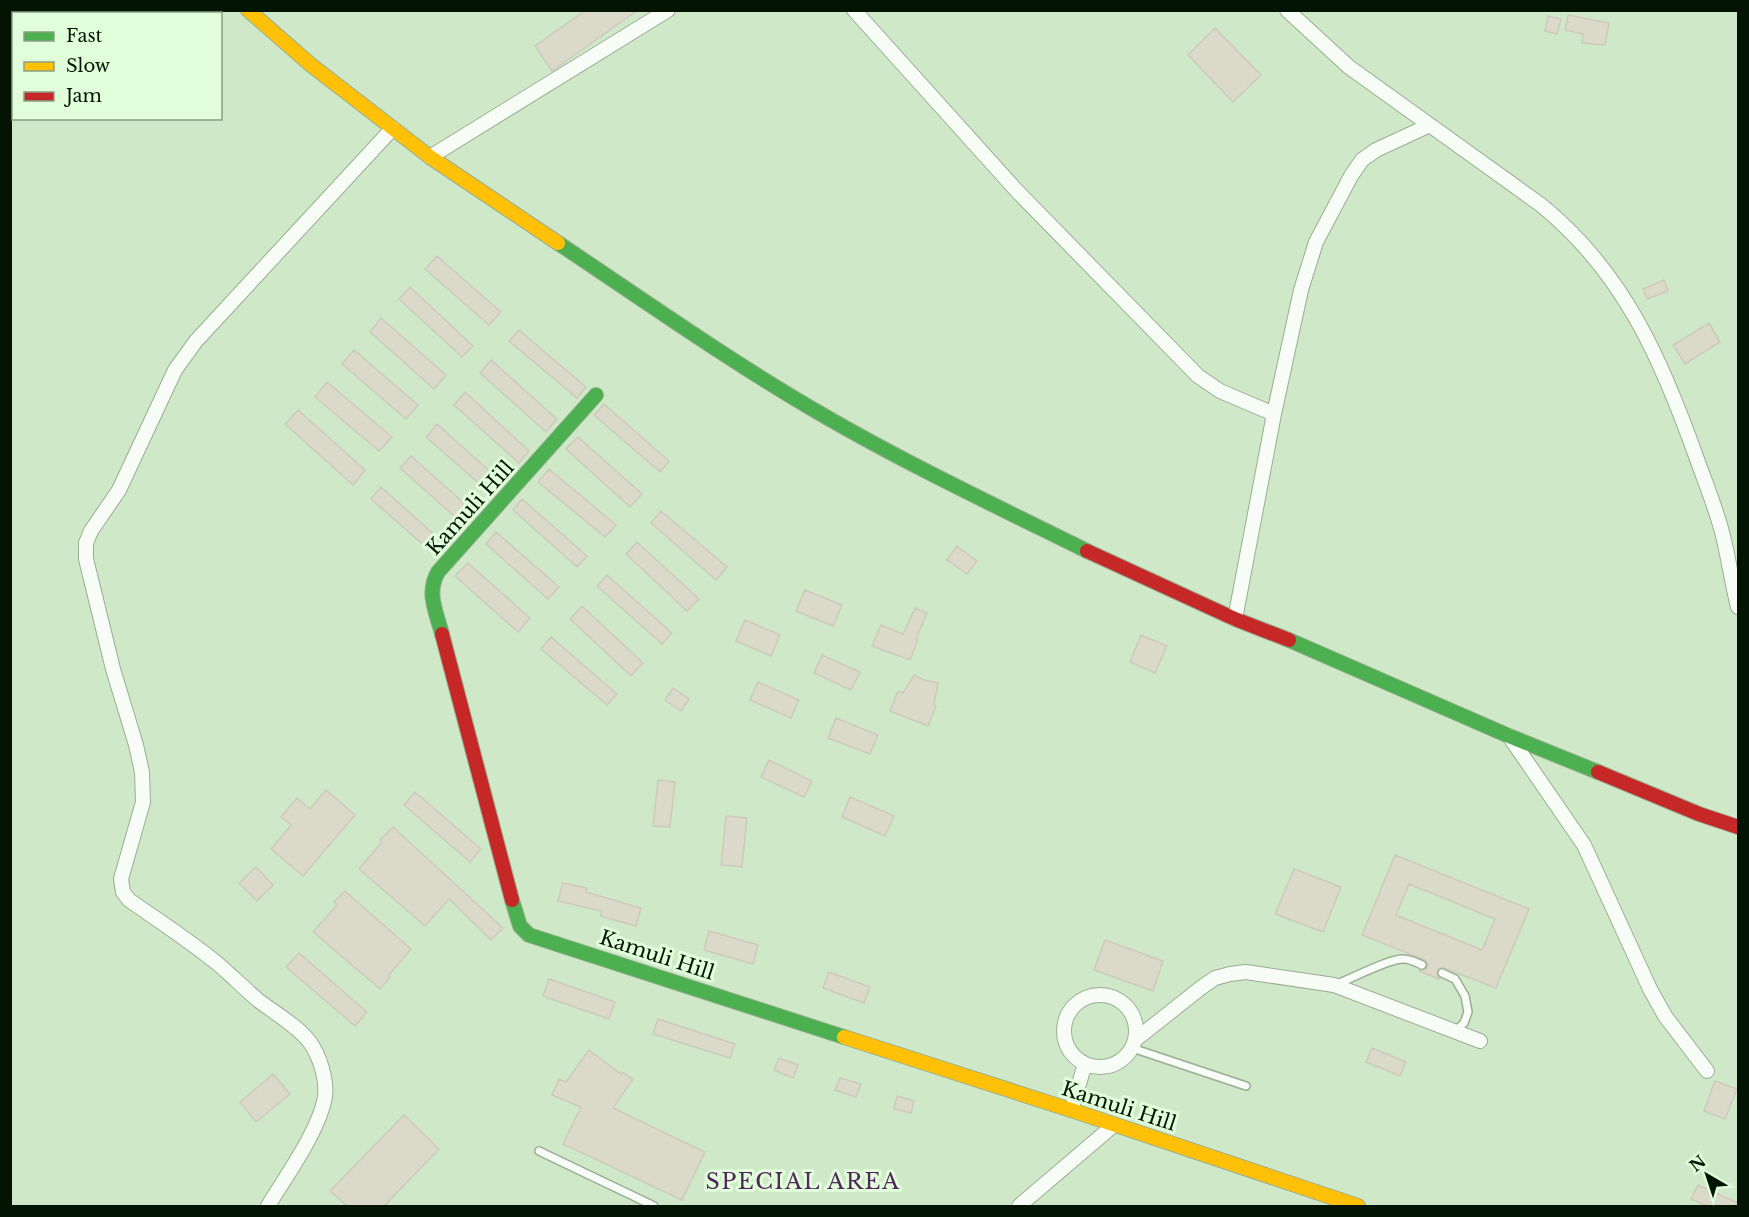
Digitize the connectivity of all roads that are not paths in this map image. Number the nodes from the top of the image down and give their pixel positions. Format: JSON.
{"nodes":[{"id":1,"x":248,"y":10,"type":"edge"},
{"id":2,"x":668,"y":10,"type":"edge"},
{"id":3,"x":854,"y":10,"type":"edge"},
{"id":4,"x":1287,"y":10,"type":"edge"},
{"id":5,"x":1430,"y":125,"type":"junction"},
{"id":6,"x":393,"y":128,"type":"junction"},
{"id":7,"x":430,"y":157,"type":"junction"},
{"id":8,"x":596,"y":395,"type":"dead end"},
{"id":9,"x":1274,"y":414,"type":"junction"},
{"id":10,"x":1738,"y":607,"type":"edge"},
{"id":11,"x":1235,"y":619,"type":"junction"},
{"id":12,"x":1509,"y":736,"type":"junction"},
{"id":13,"x":1738,"y":827,"type":"edge"},
{"id":14,"x":1422,"y":964,"type":"dead end"},
{"id":15,"x":1442,"y":973,"type":"dead end"},
{"id":16,"x":1334,"y":986,"type":"junction"},
{"id":17,"x":1455,"y":1031,"type":"junction"},
{"id":18,"x":1480,"y":1041,"type":"dead end"},
{"id":19,"x":1133,"y":1044,"type":"junction"},
{"id":20,"x":1085,"y":1064,"type":"junction"},
{"id":21,"x":1707,"y":1071,"type":"dead end"},
{"id":22,"x":1246,"y":1086,"type":"dead end"},
{"id":23,"x":1071,"y":1110,"type":"junction"},
{"id":24,"x":1114,"y":1125,"type":"junction"},
{"id":25,"x":539,"y":1151,"type":"dead end"},
{"id":26,"x":268,"y":1206,"type":"edge"},
{"id":27,"x":654,"y":1206,"type":"edge"},
{"id":28,"x":1019,"y":1206,"type":"edge"},
{"id":29,"x":1358,"y":1206,"type":"edge"}],
"edges":[{"from":1,"to":6,"type":"street"},
{"from":2,"to":7,"type":"street"},
{"from":3,"to":9,"type":"street"},
{"from":4,"to":5,"type":"street"},
{"from":5,"to":9,"type":"street"},
{"from":5,"to":10,"type":"street"},
{"from":6,"to":7,"type":"street"},
{"from":6,"to":26,"type":"street"},
{"from":7,"to":11,"type":"street"},
{"from":8,"to":23,"type":"street","name":"Kamuli Hill"},
{"from":9,"to":11,"type":"street"},
{"from":11,"to":12,"type":"street"},
{"from":12,"to":13,"type":"street"},
{"from":12,"to":21,"type":"street"},
{"from":14,"to":16,"type":"lane"},
{"from":15,"to":17,"type":"lane"},
{"from":16,"to":17,"type":"street"},
{"from":16,"to":19,"type":"street"},
{"from":17,"to":18,"type":"street"},
{"from":19,"to":20,"type":"street"},
{"from":19,"to":20,"type":"street"},
{"from":19,"to":22,"type":"lane"},
{"from":20,"to":23,"type":"street"},
{"from":23,"to":24,"type":"street","name":"Kamuli Hill"},
{"from":24,"to":28,"type":"street"},
{"from":24,"to":29,"type":"street","name":"Kamuli Hill"},
{"from":25,"to":27,"type":"lane"}]}
